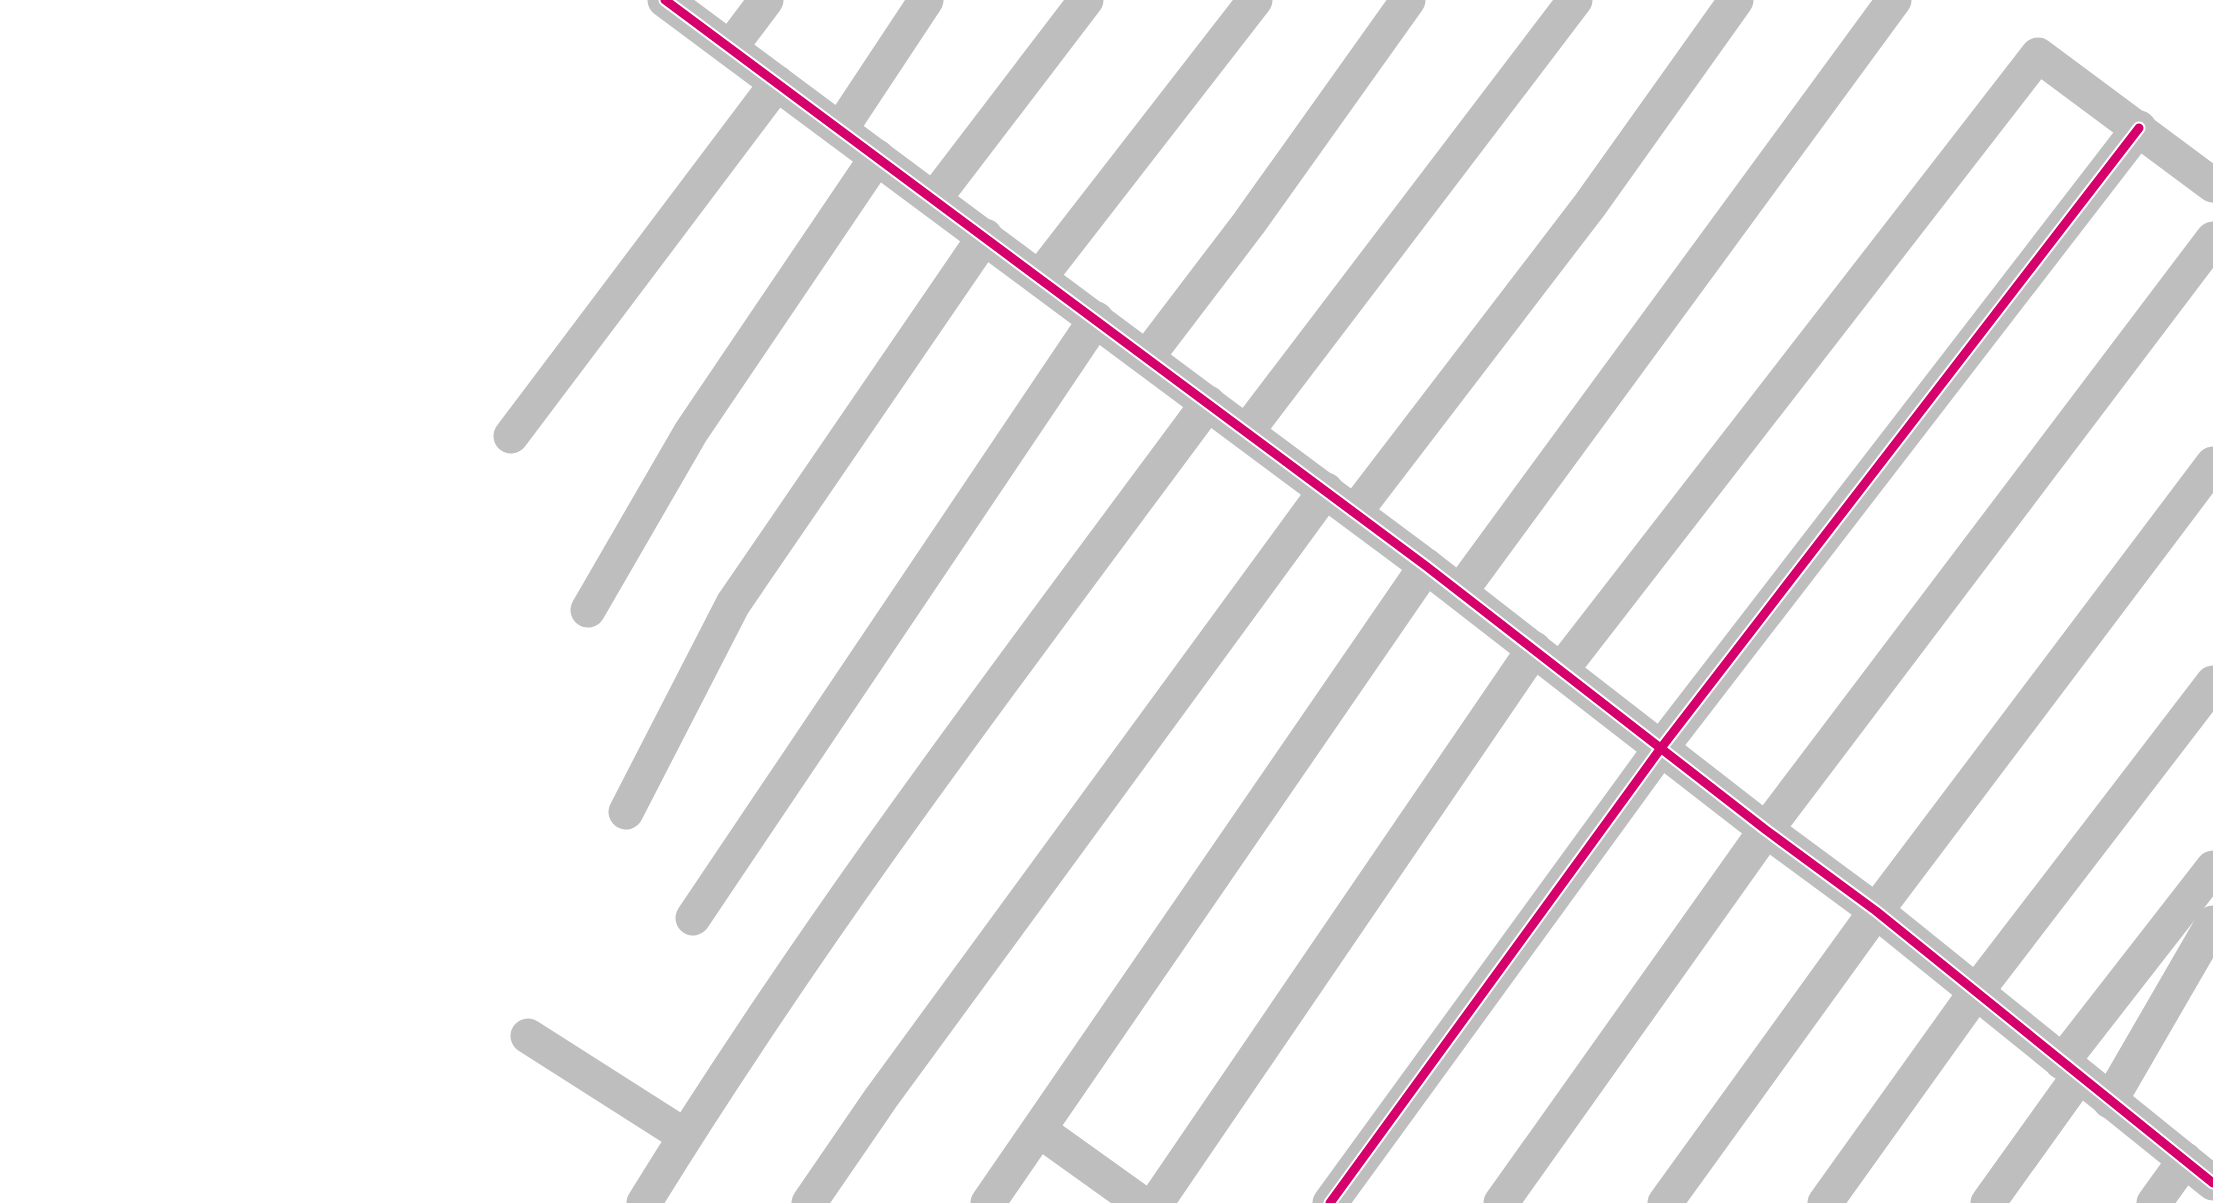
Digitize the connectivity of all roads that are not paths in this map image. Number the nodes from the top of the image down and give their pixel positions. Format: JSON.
{"nodes":[{"id":1,"x":665,"y":0,"type":"edge"},
{"id":2,"x":766,"y":0,"type":"edge"},
{"id":3,"x":926,"y":0,"type":"edge"},
{"id":4,"x":1086,"y":0,"type":"edge"},
{"id":5,"x":1255,"y":0,"type":"edge"},
{"id":6,"x":1408,"y":0,"type":"edge"},
{"id":7,"x":1575,"y":0,"type":"edge"},
{"id":8,"x":1736,"y":0,"type":"edge"},
{"id":9,"x":1894,"y":0,"type":"edge"},
{"id":10,"x":730,"y":48,"type":"junction"},
{"id":11,"x":777,"y":83,"type":"junction"},
{"id":12,"x":2139,"y":128,"type":"junction"},
{"id":13,"x":841,"y":130,"type":"junction"},
{"id":14,"x":877,"y":157,"type":"junction"},
{"id":15,"x":2213,"y":185,"type":"edge"},
{"id":16,"x":934,"y":199,"type":"junction"},
{"id":17,"x":985,"y":236,"type":"junction"},
{"id":18,"x":2213,"y":239,"type":"edge"},
{"id":19,"x":1040,"y":277,"type":"junction"},
{"id":20,"x":1096,"y":318,"type":"junction"},
{"id":21,"x":1147,"y":357,"type":"junction"},
{"id":22,"x":1208,"y":402,"type":"junction"},
{"id":23,"x":1247,"y":431,"type":"junction"},
{"id":24,"x":511,"y":436,"type":"dead end"},
{"id":25,"x":2213,"y":464,"type":"edge"},
{"id":26,"x":1326,"y":490,"type":"junction"},
{"id":27,"x":1355,"y":512,"type":"junction"},
{"id":28,"x":1426,"y":566,"type":"junction"},
{"id":29,"x":1460,"y":592,"type":"junction"},
{"id":30,"x":588,"y":610,"type":"dead end"},
{"id":31,"x":1548,"y":659,"type":"junction"},
{"id":32,"x":2213,"y":683,"type":"edge"},
{"id":33,"x":1661,"y":748,"type":"junction"},
{"id":34,"x":626,"y":812,"type":"dead end"},
{"id":35,"x":1766,"y":830,"type":"junction"},
{"id":36,"x":2213,"y":868,"type":"edge"},
{"id":37,"x":1876,"y":911,"type":"junction"},
{"id":38,"x":693,"y":918,"type":"dead end"},
{"id":39,"x":2213,"y":923,"type":"edge"},
{"id":40,"x":1976,"y":992,"type":"junction"},
{"id":41,"x":528,"y":1036,"type":"dead end"},
{"id":42,"x":2070,"y":1069,"type":"junction"},
{"id":43,"x":2110,"y":1101,"type":"junction"},
{"id":44,"x":1039,"y":1130,"type":"junction"},
{"id":45,"x":685,"y":1136,"type":"junction"},
{"id":46,"x":2185,"y":1160,"type":"junction"},
{"id":47,"x":2213,"y":1183,"type":"edge"},
{"id":48,"x":644,"y":1203,"type":"edge"},
{"id":49,"x":809,"y":1203,"type":"edge"},
{"id":50,"x":988,"y":1203,"type":"edge"},
{"id":51,"x":1141,"y":1203,"type":"edge"},
{"id":52,"x":1156,"y":1203,"type":"edge"},
{"id":53,"x":1329,"y":1203,"type":"edge"},
{"id":54,"x":1501,"y":1203,"type":"edge"},
{"id":55,"x":1665,"y":1203,"type":"edge"},
{"id":56,"x":1825,"y":1203,"type":"edge"},
{"id":57,"x":1988,"y":1203,"type":"edge"},
{"id":58,"x":2154,"y":1203,"type":"edge"}],
"edges":[{"from":1,"to":10,"type":"street"},
{"from":2,"to":10,"type":"street"},
{"from":3,"to":13,"type":"street"},
{"from":4,"to":16,"type":"street"},
{"from":5,"to":19,"type":"street"},
{"from":6,"to":21,"type":"street"},
{"from":7,"to":23,"type":"street"},
{"from":8,"to":27,"type":"street"},
{"from":9,"to":29,"type":"street"},
{"from":10,"to":11,"type":"street"},
{"from":11,"to":13,"type":"street"},
{"from":11,"to":24,"type":"street"},
{"from":12,"to":15,"type":"street"},
{"from":12,"to":31,"type":"street"},
{"from":12,"to":33,"type":"street"},
{"from":13,"to":14,"type":"street"},
{"from":14,"to":16,"type":"street"},
{"from":14,"to":30,"type":"street"},
{"from":16,"to":17,"type":"street"},
{"from":17,"to":19,"type":"street"},
{"from":17,"to":34,"type":"street"},
{"from":18,"to":35,"type":"street"},
{"from":19,"to":20,"type":"street"},
{"from":20,"to":21,"type":"street"},
{"from":20,"to":38,"type":"street"},
{"from":21,"to":22,"type":"street"},
{"from":22,"to":23,"type":"street"},
{"from":22,"to":45,"type":"street"},
{"from":23,"to":26,"type":"street"},
{"from":25,"to":37,"type":"street"},
{"from":26,"to":27,"type":"street"},
{"from":26,"to":49,"type":"street"},
{"from":27,"to":28,"type":"street"},
{"from":28,"to":29,"type":"street"},
{"from":28,"to":44,"type":"street"},
{"from":29,"to":31,"type":"street"},
{"from":31,"to":33,"type":"street"},
{"from":31,"to":52,"type":"street"},
{"from":32,"to":40,"type":"street"},
{"from":33,"to":35,"type":"street"},
{"from":33,"to":53,"type":"street"},
{"from":35,"to":37,"type":"street"},
{"from":35,"to":54,"type":"street"},
{"from":36,"to":42,"type":"street"},
{"from":37,"to":40,"type":"street"},
{"from":37,"to":55,"type":"street"},
{"from":39,"to":43,"type":"street"},
{"from":40,"to":42,"type":"street"},
{"from":40,"to":56,"type":"street"},
{"from":41,"to":45,"type":"street"},
{"from":42,"to":43,"type":"street"},
{"from":42,"to":57,"type":"street"},
{"from":43,"to":46,"type":"street"},
{"from":44,"to":50,"type":"street"},
{"from":44,"to":51,"type":"street"},
{"from":45,"to":48,"type":"street"},
{"from":46,"to":47,"type":"street"},
{"from":46,"to":58,"type":"street"}]}
